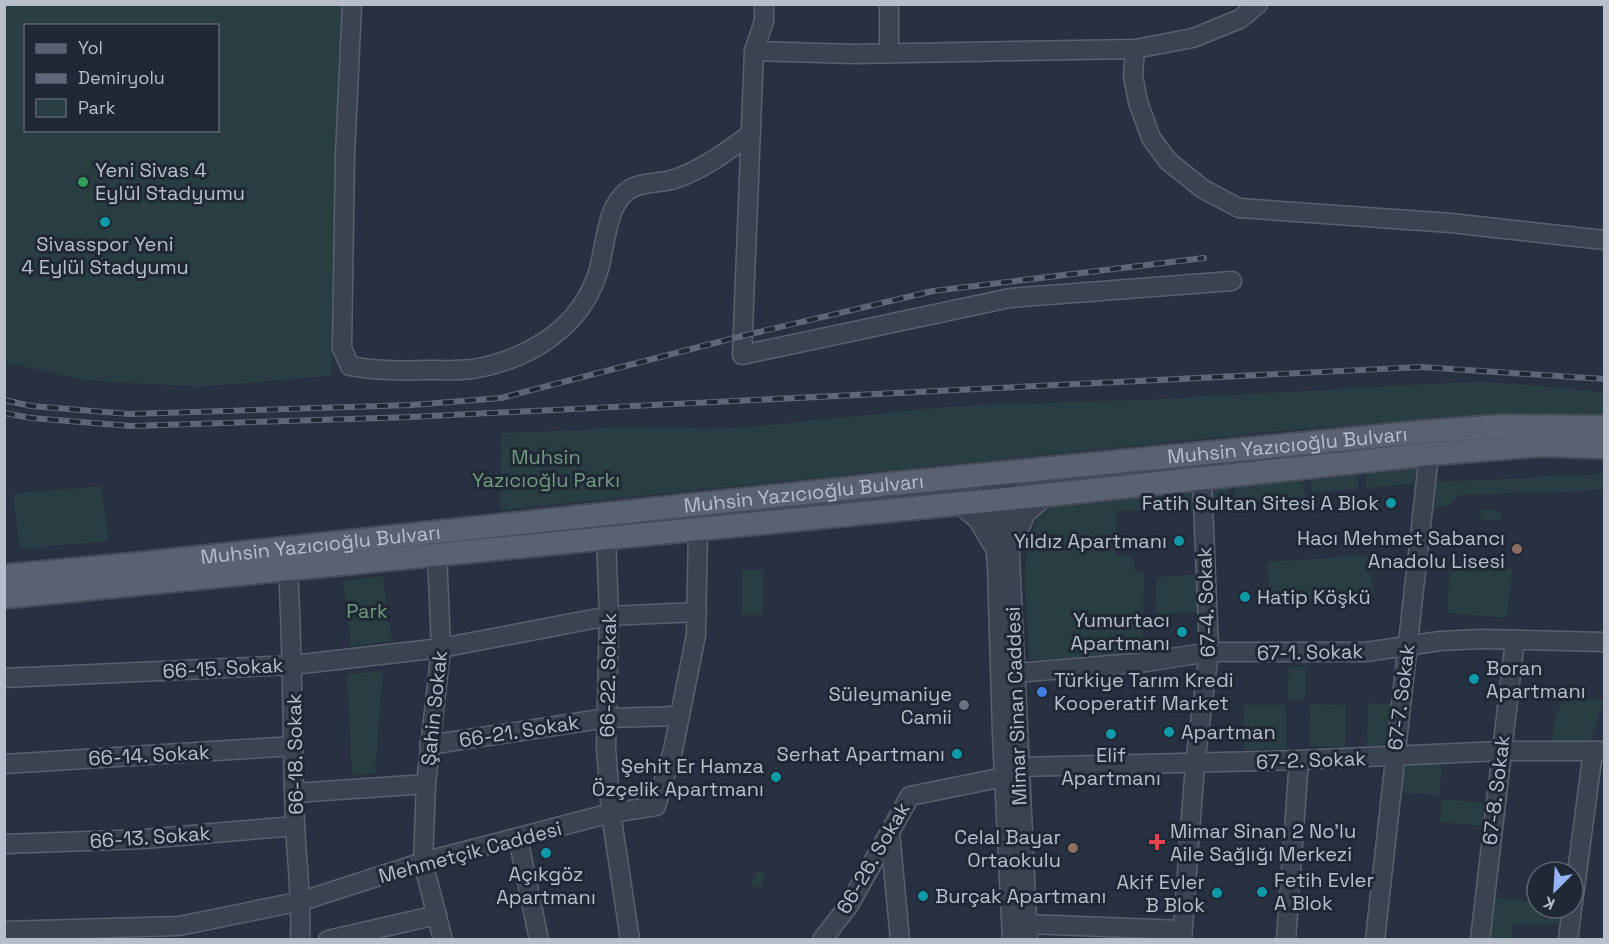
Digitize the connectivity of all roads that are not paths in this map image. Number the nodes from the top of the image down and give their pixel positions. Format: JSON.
{"nodes":[{"id":1,"x":352,"y":4,"type":"edge"},
{"id":2,"x":764,"y":4,"type":"edge"},
{"id":3,"x":890,"y":4,"type":"edge"},
{"id":4,"x":1258,"y":4,"type":"edge"},
{"id":5,"x":1135,"y":48,"type":"junction"},
{"id":6,"x":754,"y":51,"type":"junction"},
{"id":7,"x":890,"y":53,"type":"junction"},
{"id":8,"x":749,"y":135,"type":"junction"},
{"id":9,"x":1605,"y":240,"type":"edge"},
{"id":10,"x":1232,"y":281,"type":"dead end"},
{"id":11,"x":1605,"y":427,"type":"edge"},
{"id":12,"x":1605,"y":447,"type":"edge"},
{"id":13,"x":1429,"y":454,"type":"junction"},
{"id":14,"x":997,"y":473,"type":"junction"},
{"id":15,"x":1202,"y":479,"type":"junction"},
{"id":16,"x":1047,"y":495,"type":"junction"},
{"id":17,"x":999,"y":499,"type":"junction"},
{"id":18,"x":957,"y":502,"type":"junction"},
{"id":19,"x":698,"y":527,"type":"junction"},
{"id":20,"x":606,"y":536,"type":"junction"},
{"id":21,"x":1003,"y":551,"type":"junction"},
{"id":22,"x":437,"y":553,"type":"junction"},
{"id":23,"x":288,"y":568,"type":"junction"},
{"id":24,"x":4,"y":576,"type":"edge"},
{"id":25,"x":4,"y":597,"type":"edge"},
{"id":26,"x":697,"y":612,"type":"junction"},
{"id":27,"x":609,"y":616,"type":"junction"},
{"id":28,"x":1515,"y":640,"type":"junction"},
{"id":29,"x":1605,"y":642,"type":"edge"},
{"id":30,"x":1407,"y":647,"type":"junction"},
{"id":31,"x":441,"y":648,"type":"junction"},
{"id":32,"x":1209,"y":652,"type":"junction"},
{"id":33,"x":294,"y":665,"type":"junction"},
{"id":34,"x":1015,"y":673,"type":"junction"},
{"id":35,"x":4,"y":678,"type":"edge"},
{"id":36,"x":680,"y":716,"type":"junction"},
{"id":37,"x":607,"y":718,"type":"junction"},
{"id":38,"x":429,"y":745,"type":"junction"},
{"id":39,"x":294,"y":746,"type":"junction"},
{"id":40,"x":1599,"y":751,"type":"edge"},
{"id":41,"x":1501,"y":752,"type":"junction"},
{"id":42,"x":1394,"y":757,"type":"junction"},
{"id":43,"x":1299,"y":760,"type":"junction"},
{"id":44,"x":4,"y":764,"type":"edge"},
{"id":45,"x":1195,"y":764,"type":"junction"},
{"id":46,"x":1011,"y":772,"type":"junction"},
{"id":47,"x":426,"y":784,"type":"junction"},
{"id":48,"x":295,"y":794,"type":"junction"},
{"id":49,"x":611,"y":813,"type":"junction"},
{"id":50,"x":296,"y":826,"type":"junction"},
{"id":51,"x":890,"y":832,"type":"junction"},
{"id":52,"x":518,"y":838,"type":"junction"},
{"id":53,"x":4,"y":844,"type":"edge"},
{"id":54,"x":1580,"y":860,"type":"edge"},
{"id":55,"x":423,"y":862,"type":"junction"},
{"id":56,"x":302,"y":901,"type":"junction"},
{"id":57,"x":437,"y":915,"type":"junction"},
{"id":58,"x":1570,"y":920,"type":"edge"},
{"id":59,"x":4,"y":931,"type":"edge"},
{"id":60,"x":1027,"y":932,"type":"edge"},
{"id":61,"x":1182,"y":935,"type":"edge"},
{"id":62,"x":300,"y":939,"type":"edge"},
{"id":63,"x":328,"y":939,"type":"edge"},
{"id":64,"x":443,"y":939,"type":"edge"},
{"id":65,"x":539,"y":939,"type":"edge"},
{"id":66,"x":630,"y":939,"type":"edge"},
{"id":67,"x":822,"y":939,"type":"edge"},
{"id":68,"x":900,"y":939,"type":"edge"},
{"id":69,"x":1012,"y":939,"type":"edge"},
{"id":70,"x":1287,"y":939,"type":"edge"},
{"id":71,"x":1376,"y":939,"type":"edge"},
{"id":72,"x":1480,"y":939,"type":"edge"},
{"id":73,"x":1568,"y":939,"type":"edge"}],
"edges":[{"from":1,"to":8,"type":"street"},
{"from":2,"to":6,"type":"street"},
{"from":3,"to":7,"type":"street"},
{"from":4,"to":5,"type":"street"},
{"from":5,"to":7,"type":"street"},
{"from":5,"to":9,"type":"street"},
{"from":6,"to":7,"type":"street"},
{"from":6,"to":8,"type":"street"},
{"from":8,"to":10,"type":"street"},
{"from":11,"to":14,"type":"main road","name":"Muhsin Yazıcıoğlu Bulvarı"},
{"from":12,"to":13,"type":"main road","name":"Muhsin Yazıcıoğlu Bulvarı"},
{"from":13,"to":15,"type":"main road","name":"Muhsin Yazıcıoğlu Bulvarı"},
{"from":13,"to":30,"type":"street","name":"67-7. Sokak"},
{"from":14,"to":17,"type":"street","name":"Mimar Sinan Caddesi"},
{"from":14,"to":24,"type":"main road","name":"Muhsin Yazıcıoğlu Bulvarı"},
{"from":15,"to":16,"type":"main road","name":"Muhsin Yazıcıoğlu Bulvarı"},
{"from":15,"to":32,"type":"street","name":"67-4. Sokak"},
{"from":16,"to":17,"type":"main road","name":"Muhsin Yazıcıoğlu Bulvarı"},
{"from":16,"to":21,"type":"street"},
{"from":17,"to":18,"type":"main road","name":"Muhsin Yazıcıoğlu Bulvarı"},
{"from":17,"to":21,"type":"street","name":"Mimar Sinan Caddesi"},
{"from":18,"to":19,"type":"main road","name":"Muhsin Yazıcıoğlu Bulvarı"},
{"from":18,"to":21,"type":"street"},
{"from":19,"to":20,"type":"main road","name":"Muhsin Yazıcıoğlu Bulvarı"},
{"from":19,"to":26,"type":"street","name":"Mehmetçik Caddesi"},
{"from":20,"to":22,"type":"main road","name":"Muhsin Yazıcıoğlu Bulvarı"},
{"from":20,"to":27,"type":"street","name":"66-22. Sokak"},
{"from":21,"to":34,"type":"street","name":"Mimar Sinan Caddesi"},
{"from":21,"to":46,"type":"street","name":"Mimar Sinan Caddesi"},
{"from":22,"to":23,"type":"main road","name":"Muhsin Yazıcıoğlu Bulvarı"},
{"from":22,"to":31,"type":"street","name":"Şahin Sokak"},
{"from":23,"to":25,"type":"main road","name":"Muhsin Yazıcıoğlu Bulvarı"},
{"from":23,"to":33,"type":"street","name":"66-18. Sokak"},
{"from":26,"to":27,"type":"street","name":"66-15. Sokak"},
{"from":26,"to":36,"type":"street","name":"Mehmetçik Caddesi"},
{"from":27,"to":31,"type":"street","name":"66-15. Sokak"},
{"from":27,"to":37,"type":"street","name":"66-22. Sokak"},
{"from":28,"to":29,"type":"street","name":"67-1. Sokak"},
{"from":28,"to":30,"type":"street","name":"67-1. Sokak"},
{"from":28,"to":41,"type":"street","name":"67-8. Sokak"},
{"from":30,"to":32,"type":"street","name":"67-1. Sokak"},
{"from":30,"to":42,"type":"street","name":"67-7. Sokak"},
{"from":31,"to":33,"type":"street","name":"66-15. Sokak"},
{"from":31,"to":38,"type":"street","name":"Şahin Sokak"},
{"from":32,"to":34,"type":"street","name":"67-1. Sokak"},
{"from":32,"to":45,"type":"street","name":"67-4. Sokak"},
{"from":33,"to":35,"type":"street","name":"66-15. Sokak"},
{"from":33,"to":39,"type":"street","name":"66-18. Sokak"},
{"from":34,"to":46,"type":"street","name":"Mimar Sinan Caddesi"},
{"from":36,"to":37,"type":"street","name":"66-21. Sokak"},
{"from":36,"to":49,"type":"street","name":"Mehmetçik Caddesi"},
{"from":37,"to":38,"type":"street","name":"66-21. Sokak"},
{"from":37,"to":49,"type":"street","name":"66-22. Sokak"},
{"from":38,"to":47,"type":"street","name":"Şahin Sokak"},
{"from":39,"to":44,"type":"street","name":"66-14. Sokak"},
{"from":39,"to":48,"type":"street","name":"66-18. Sokak"},
{"from":40,"to":41,"type":"street","name":"67-2. Sokak"},
{"from":40,"to":54,"type":"street"},
{"from":41,"to":42,"type":"street","name":"67-2. Sokak"},
{"from":41,"to":72,"type":"street","name":"67-8. Sokak"},
{"from":42,"to":43,"type":"street","name":"67-2. Sokak"},
{"from":42,"to":71,"type":"street","name":"67-7. Sokak"},
{"from":43,"to":45,"type":"street","name":"67-2. Sokak"},
{"from":43,"to":70,"type":"street"},
{"from":45,"to":46,"type":"street","name":"67-2. Sokak"},
{"from":45,"to":61,"type":"street","name":"67-4. Sokak"},
{"from":46,"to":51,"type":"street","name":"66-26. Sokak"},
{"from":46,"to":60,"type":"street","name":"Mimar Sinan Caddesi"},
{"from":46,"to":69,"type":"street","name":"Mimar Sinan Caddesi"},
{"from":47,"to":48,"type":"street"},
{"from":47,"to":55,"type":"street","name":"Şahin Sokak"},
{"from":48,"to":50,"type":"street","name":"66-18. Sokak"},
{"from":49,"to":52,"type":"street","name":"Mehmetçik Caddesi"},
{"from":49,"to":66,"type":"street","name":"66-22. Sokak"},
{"from":50,"to":53,"type":"street","name":"66-13. Sokak"},
{"from":50,"to":56,"type":"street","name":"66-18. Sokak"},
{"from":51,"to":67,"type":"street","name":"66-26. Sokak"},
{"from":51,"to":68,"type":"street"},
{"from":52,"to":55,"type":"street","name":"Mehmetçik Caddesi"},
{"from":52,"to":65,"type":"street"},
{"from":55,"to":56,"type":"street","name":"Mehmetçik Caddesi"},
{"from":55,"to":57,"type":"street","name":"Şahin Sokak"},
{"from":56,"to":59,"type":"street","name":"Mehmetçik Caddesi"},
{"from":56,"to":62,"type":"street","name":"66-18. Sokak"},
{"from":57,"to":63,"type":"street"},
{"from":57,"to":64,"type":"street","name":"Şahin Sokak"},
{"from":58,"to":73,"type":"street"},
{"from":60,"to":61,"type":"street"}]}
